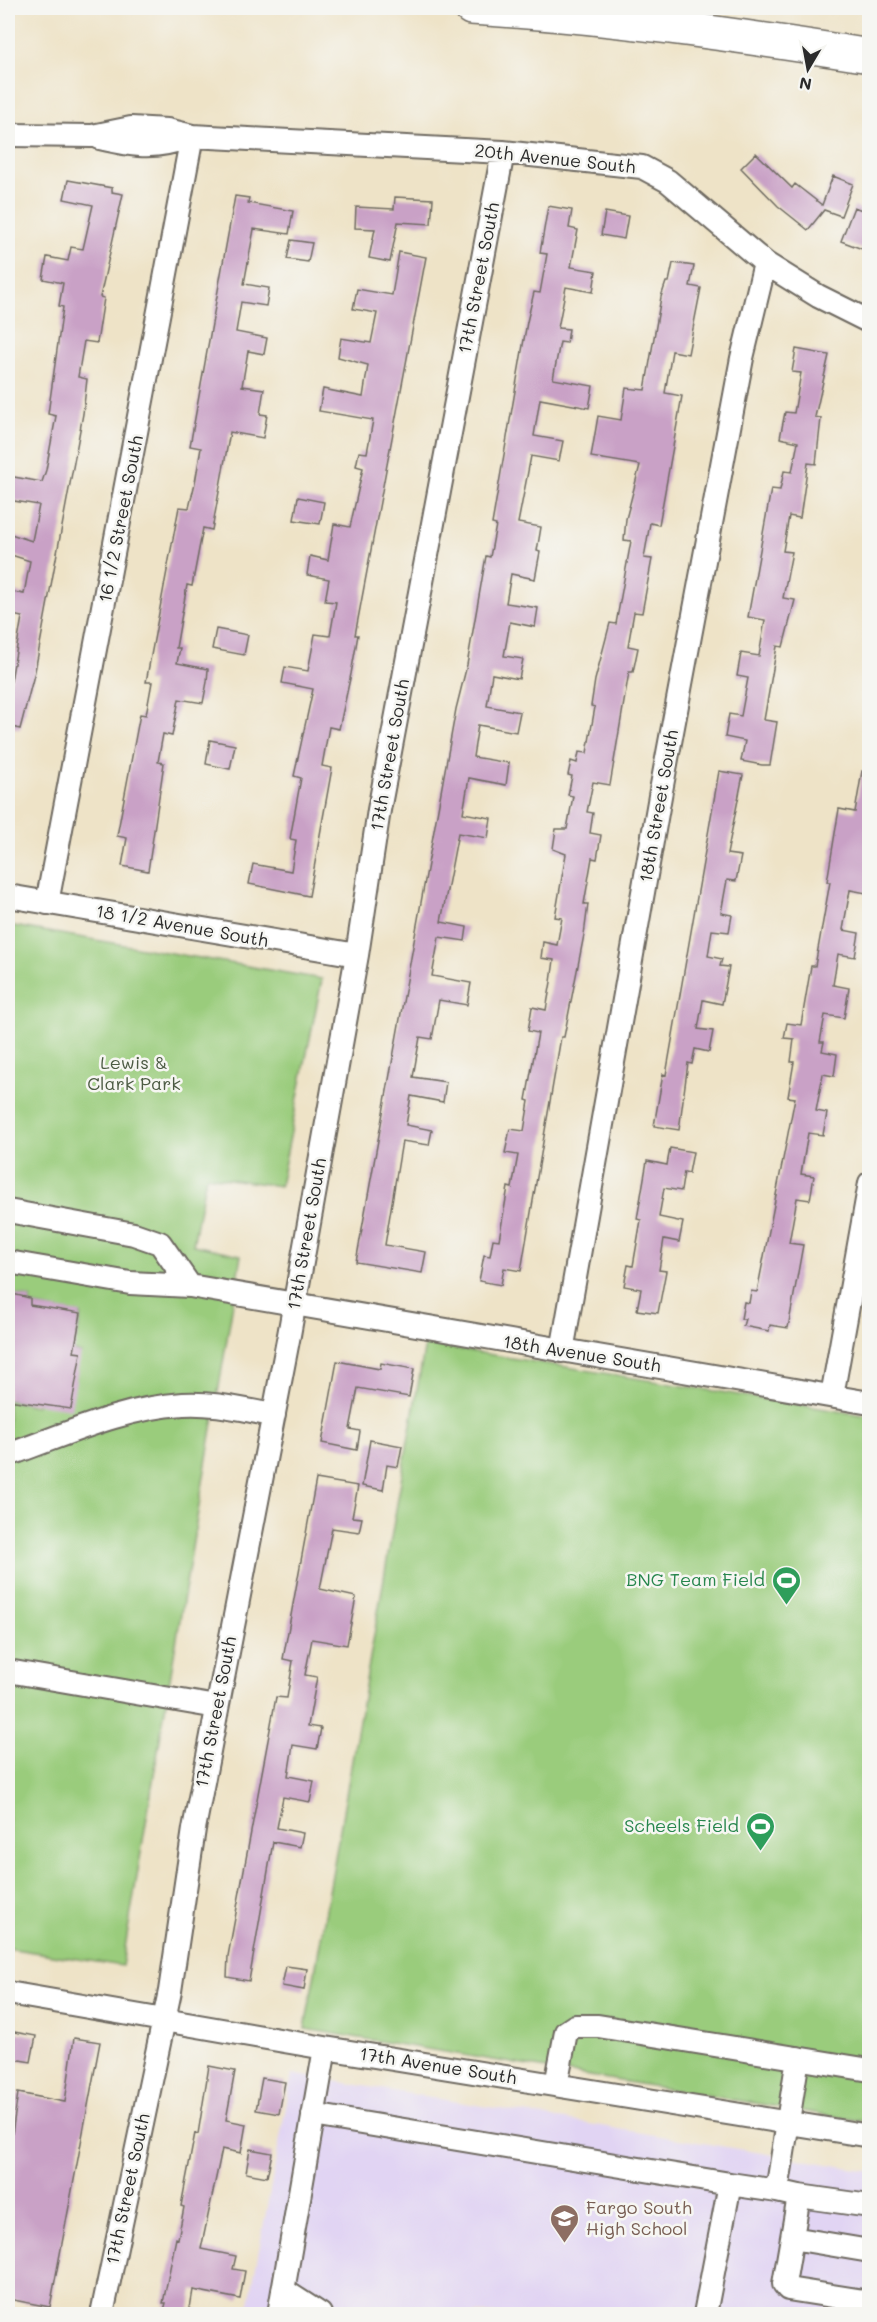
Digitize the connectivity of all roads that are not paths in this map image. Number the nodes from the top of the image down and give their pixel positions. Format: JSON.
{"nodes":[{"id":1,"x":471,"y":8,"type":"edge"},
{"id":2,"x":870,"y":56,"type":"edge"},
{"id":3,"x":8,"y":135,"type":"edge"},
{"id":4,"x":192,"y":136,"type":"junction"},
{"id":5,"x":503,"y":152,"type":"junction"},
{"id":6,"x":765,"y":264,"type":"junction"},
{"id":7,"x":870,"y":322,"type":"edge"},
{"id":8,"x":8,"y":896,"type":"edge"},
{"id":9,"x":48,"y":903,"type":"junction"},
{"id":10,"x":357,"y":955,"type":"junction"},
{"id":11,"x":870,"y":1183,"type":"edge"},
{"id":12,"x":8,"y":1211,"type":"edge"},
{"id":13,"x":8,"y":1262,"type":"edge"},
{"id":14,"x":190,"y":1286,"type":"junction"},
{"id":15,"x":293,"y":1306,"type":"junction"},
{"id":16,"x":562,"y":1351,"type":"junction"},
{"id":17,"x":832,"y":1396,"type":"junction"},
{"id":18,"x":870,"y":1403,"type":"edge"},
{"id":19,"x":274,"y":1415,"type":"junction"},
{"id":20,"x":8,"y":1455,"type":"edge"},
{"id":21,"x":8,"y":1671,"type":"edge"},
{"id":22,"x":217,"y":1707,"type":"junction"},
{"id":23,"x":8,"y":1993,"type":"edge"},
{"id":24,"x":164,"y":2020,"type":"junction"},
{"id":25,"x":325,"y":2048,"type":"junction"},
{"id":26,"x":798,"y":2058,"type":"junction"},
{"id":27,"x":870,"y":2070,"type":"edge"},
{"id":28,"x":556,"y":2085,"type":"junction"},
{"id":29,"x":313,"y":2115,"type":"junction"},
{"id":30,"x":788,"y":2122,"type":"junction"},
{"id":31,"x":870,"y":2136,"type":"edge"},
{"id":32,"x":729,"y":2184,"type":"junction"},
{"id":33,"x":788,"y":2193,"type":"junction"},
{"id":34,"x":870,"y":2206,"type":"edge"},
{"id":35,"x":792,"y":2238,"type":"junction"},
{"id":36,"x":870,"y":2252,"type":"edge"},
{"id":37,"x":283,"y":2290,"type":"junction"},
{"id":38,"x":870,"y":2302,"type":"edge"},
{"id":39,"x":102,"y":2314,"type":"edge"},
{"id":40,"x":279,"y":2314,"type":"edge"},
{"id":41,"x":320,"y":2314,"type":"edge"},
{"id":42,"x":705,"y":2314,"type":"edge"}],
"edges":[{"from":1,"to":2,"type":"highway"},
{"from":3,"to":4,"type":"street","name":"20th Avenue South"},
{"from":4,"to":5,"type":"street","name":"20th Avenue South"},
{"from":4,"to":9,"type":"street","name":"16 1/2 Street South"},
{"from":5,"to":6,"type":"street","name":"20th Avenue South"},
{"from":5,"to":10,"type":"street","name":"17th Street South"},
{"from":6,"to":7,"type":"street","name":"20th Avenue South"},
{"from":6,"to":16,"type":"street","name":"18th Street South"},
{"from":8,"to":9,"type":"street","name":"18 1/2 Avenue South"},
{"from":9,"to":10,"type":"street","name":"18 1/2 Avenue South"},
{"from":10,"to":15,"type":"street","name":"17th Street South"},
{"from":11,"to":17,"type":"street"},
{"from":12,"to":14,"type":"street"},
{"from":13,"to":14,"type":"street","name":"18th Avenue South"},
{"from":14,"to":15,"type":"street","name":"18th Avenue South"},
{"from":15,"to":16,"type":"street","name":"18th Avenue South"},
{"from":15,"to":19,"type":"street","name":"17th Street South"},
{"from":16,"to":17,"type":"street","name":"18th Avenue South"},
{"from":17,"to":18,"type":"street","name":"18th Avenue South"},
{"from":19,"to":20,"type":"street"},
{"from":19,"to":22,"type":"street","name":"17th Street South"},
{"from":21,"to":22,"type":"street"},
{"from":22,"to":24,"type":"street","name":"17th Street South"},
{"from":23,"to":24,"type":"street","name":"17th Avenue South"},
{"from":24,"to":25,"type":"street","name":"17th Avenue South"},
{"from":24,"to":39,"type":"street","name":"17th Street South"},
{"from":25,"to":28,"type":"street","name":"17th Avenue South"},
{"from":25,"to":29,"type":"street"},
{"from":26,"to":27,"type":"street"},
{"from":26,"to":28,"type":"street"},
{"from":26,"to":30,"type":"street"},
{"from":28,"to":30,"type":"street","name":"17th Avenue South"},
{"from":29,"to":32,"type":"street"},
{"from":29,"to":37,"type":"street"},
{"from":30,"to":31,"type":"street","name":"17th Avenue South"},
{"from":30,"to":33,"type":"street"},
{"from":32,"to":33,"type":"street"},
{"from":32,"to":42,"type":"street"},
{"from":33,"to":34,"type":"street"},
{"from":33,"to":35,"type":"street"},
{"from":35,"to":36,"type":"street"},
{"from":35,"to":38,"type":"street"},
{"from":37,"to":40,"type":"street"},
{"from":37,"to":41,"type":"street"}]}
